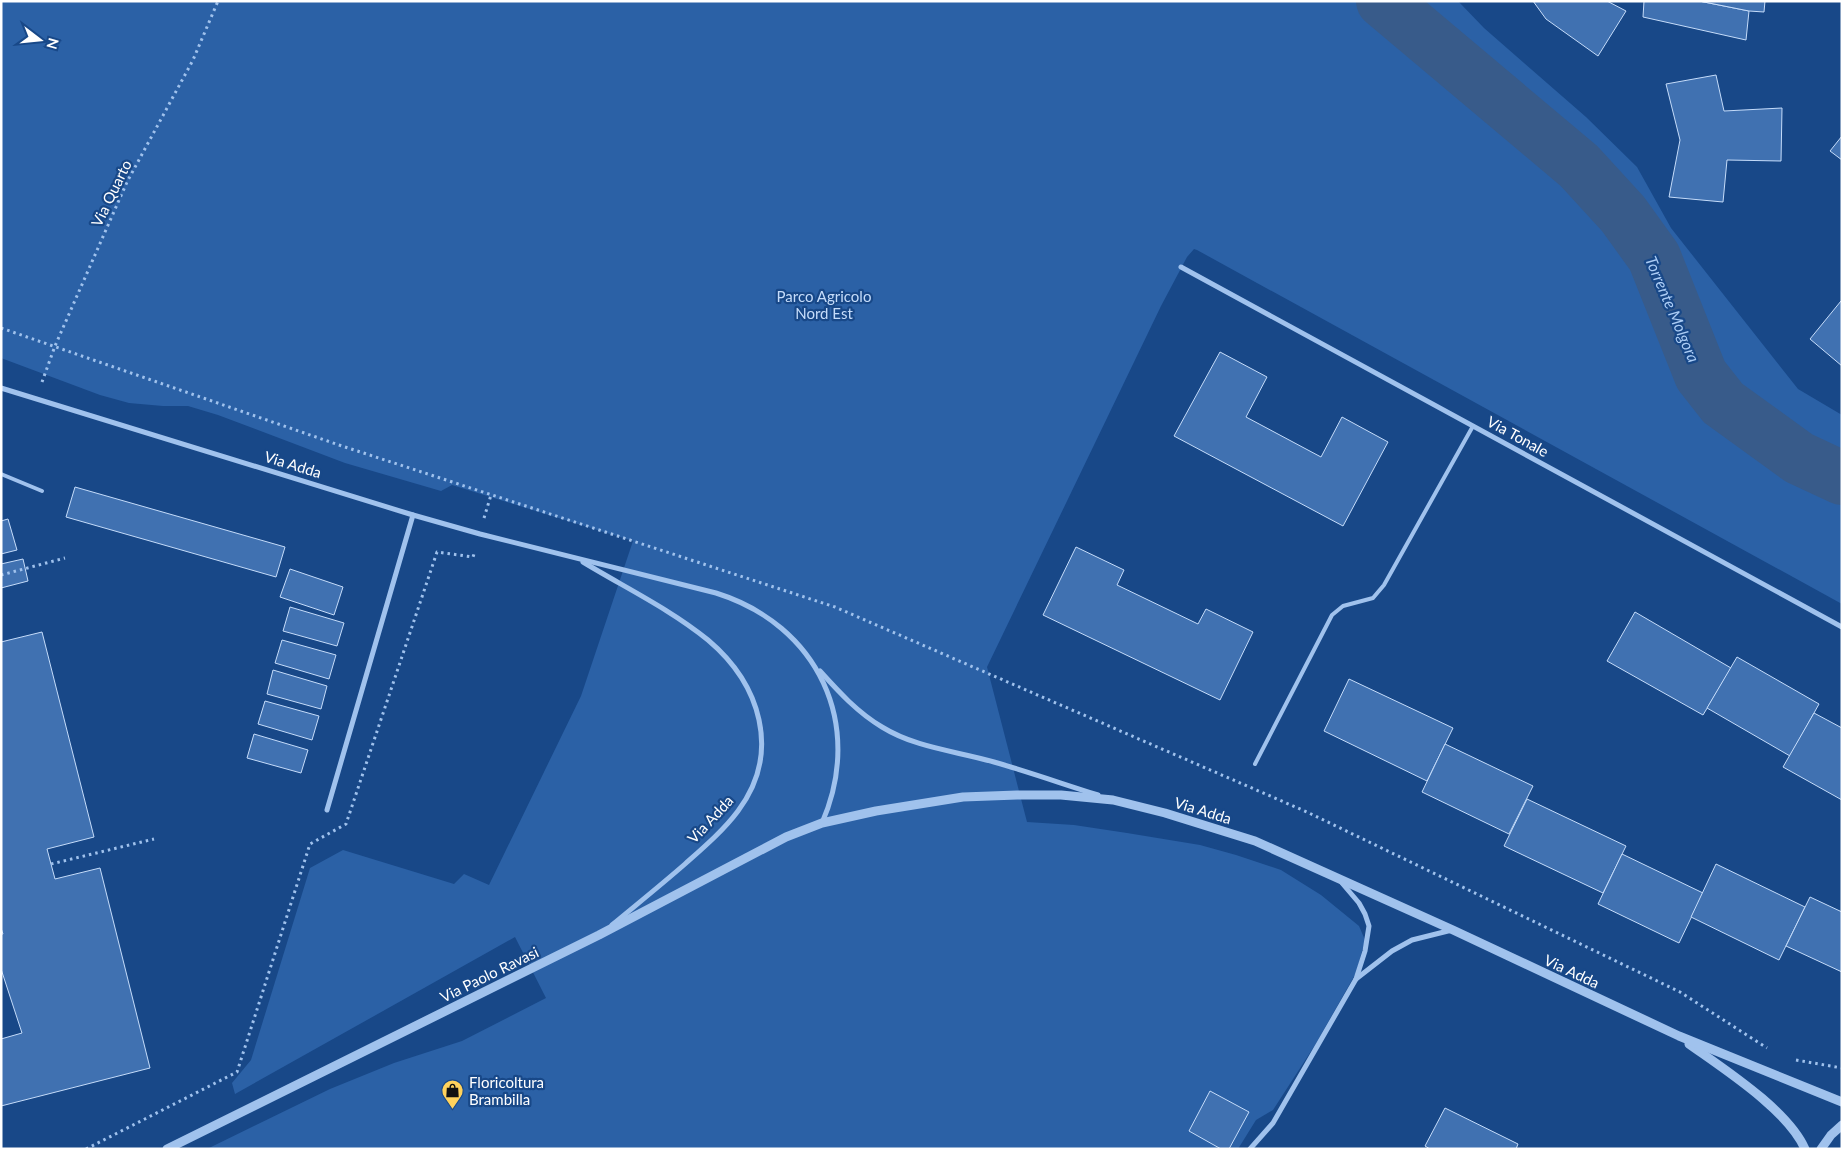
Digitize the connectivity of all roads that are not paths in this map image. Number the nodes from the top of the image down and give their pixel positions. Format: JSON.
{"nodes":[{"id":1,"x":1181,"y":267,"type":"dead end"},
{"id":2,"x":1,"y":388,"type":"edge"},
{"id":3,"x":1473,"y":426,"type":"junction"},
{"id":4,"x":1,"y":474,"type":"edge"},
{"id":5,"x":42,"y":491,"type":"dead end"},
{"id":6,"x":413,"y":515,"type":"junction"},
{"id":7,"x":578,"y":559,"type":"junction"},
{"id":8,"x":1842,"y":627,"type":"edge"},
{"id":9,"x":814,"y":665,"type":"junction"},
{"id":10,"x":1255,"y":764,"type":"dead end"},
{"id":11,"x":1113,"y":800,"type":"junction"},
{"id":12,"x":327,"y":810,"type":"dead end"},
{"id":13,"x":822,"y":823,"type":"junction"},
{"id":14,"x":1337,"y":878,"type":"junction"},
{"id":15,"x":1453,"y":930,"type":"junction"},
{"id":16,"x":599,"y":935,"type":"junction"},
{"id":17,"x":1356,"y":979,"type":"junction"},
{"id":18,"x":1679,"y":1036,"type":"junction"},
{"id":19,"x":1842,"y":1102,"type":"edge"},
{"id":20,"x":1842,"y":1125,"type":"edge"},
{"id":21,"x":167,"y":1149,"type":"edge"},
{"id":22,"x":1250,"y":1149,"type":"edge"},
{"id":23,"x":1805,"y":1149,"type":"edge"},
{"id":24,"x":1821,"y":1149,"type":"edge"}],
"edges":[{"from":1,"to":3,"type":"street","name":"Via Tonale"},
{"from":2,"to":6,"type":"street","name":"Via Adda"},
{"from":3,"to":8,"type":"street","name":"Via Tonale"},
{"from":3,"to":10,"type":"lane"},
{"from":4,"to":5,"type":"lane"},
{"from":6,"to":7,"type":"street","name":"Via Adda"},
{"from":6,"to":12,"type":"street"},
{"from":7,"to":9,"type":"street","name":"Via Adda"},
{"from":7,"to":16,"type":"street","name":"Via Adda"},
{"from":9,"to":11,"type":"street","name":"Via Adda"},
{"from":9,"to":13,"type":"street","name":"Via Adda"},
{"from":11,"to":13,"type":"street","name":"Via Adda"},
{"from":11,"to":14,"type":"street","name":"Via Adda"},
{"from":13,"to":16,"type":"street","name":"Via Paolo Ravasi"},
{"from":14,"to":15,"type":"street","name":"Via Adda"},
{"from":14,"to":17,"type":"street","name":"Via Adda"},
{"from":15,"to":17,"type":"street","name":"Via Adda"},
{"from":15,"to":18,"type":"street","name":"Via Adda"},
{"from":16,"to":21,"type":"street","name":"Via Paolo Ravasi"},
{"from":17,"to":22,"type":"street","name":"Via Adda"},
{"from":18,"to":19,"type":"street","name":"Via Adda"},
{"from":18,"to":23,"type":"street","name":"Via Adda"},
{"from":20,"to":24,"type":"street"}]}
